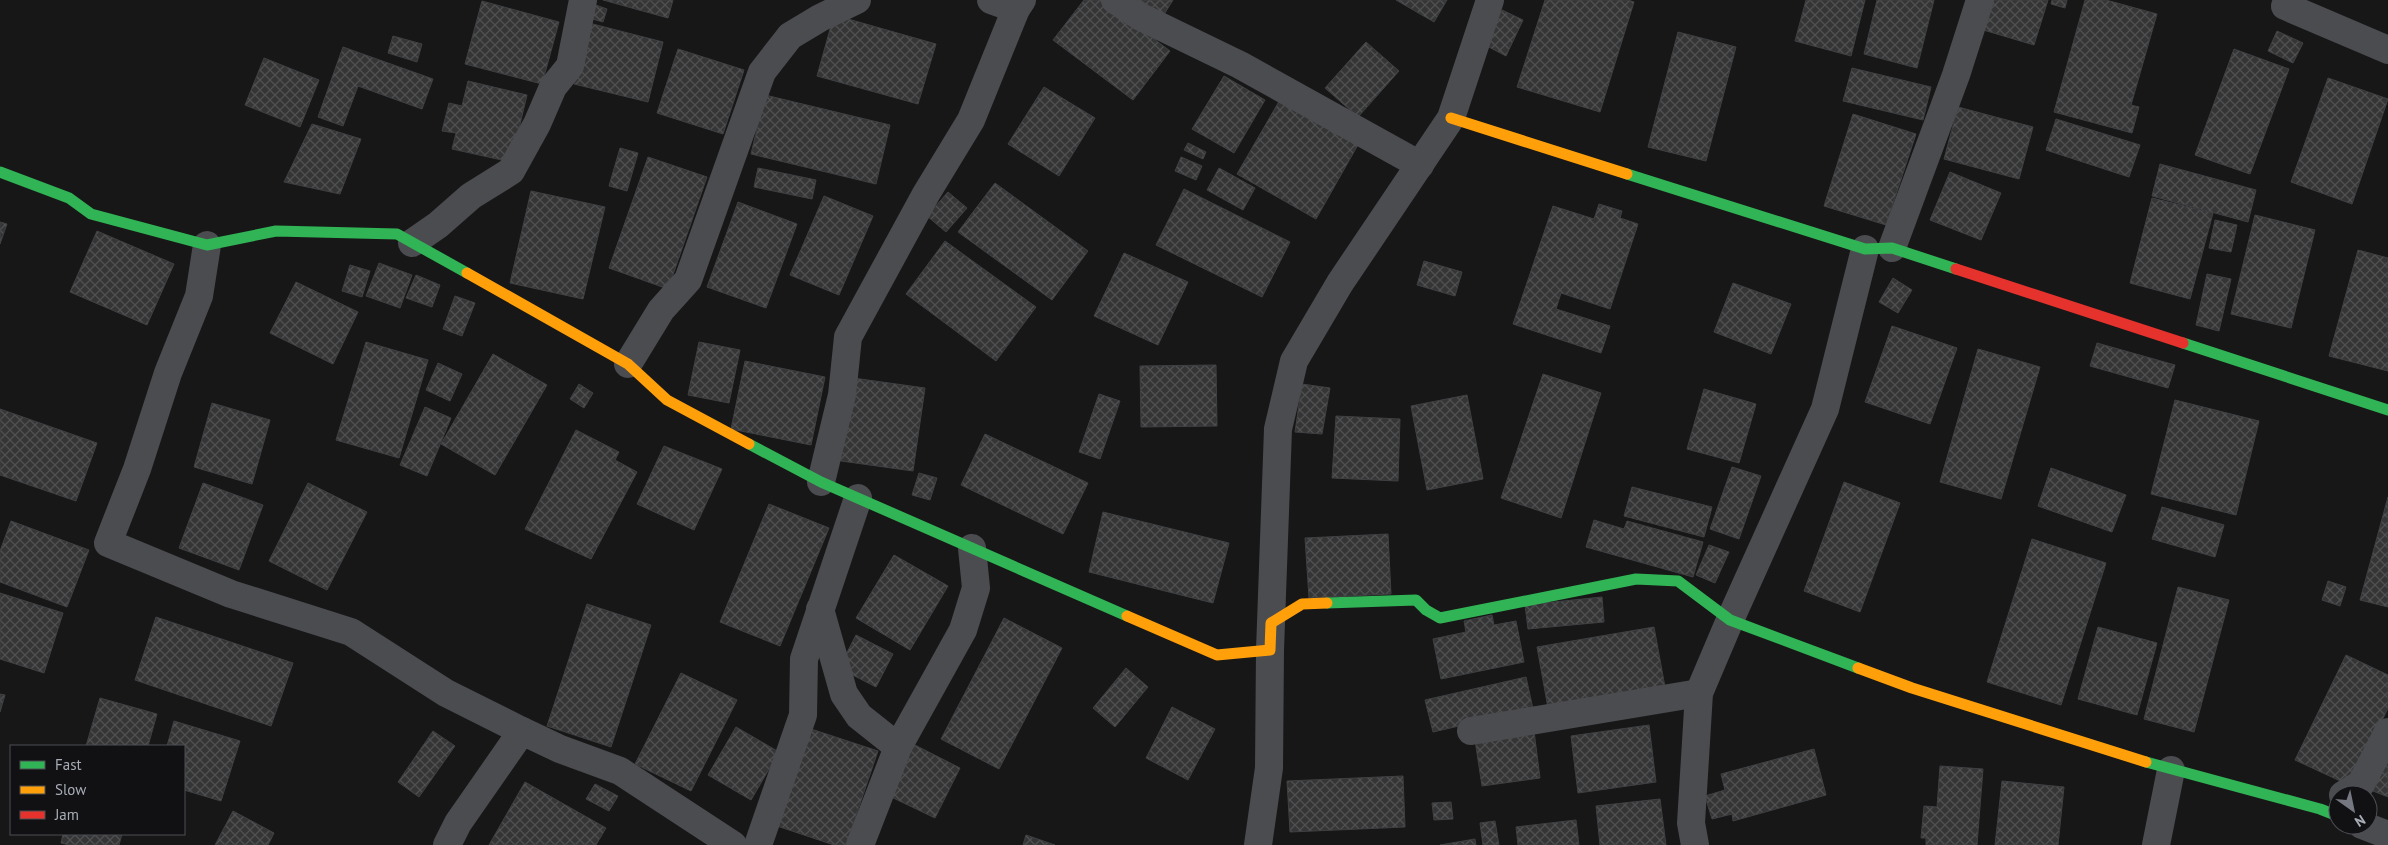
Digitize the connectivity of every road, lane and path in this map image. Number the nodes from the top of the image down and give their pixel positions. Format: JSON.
{"nodes":[{"id":1,"x":583,"y":0,"type":"edge"},
{"id":2,"x":857,"y":0,"type":"edge"},
{"id":3,"x":1115,"y":0,"type":"edge"},
{"id":4,"x":1490,"y":0,"type":"edge"},
{"id":5,"x":1965,"y":0,"type":"edge"},
{"id":6,"x":1980,"y":0,"type":"edge"},
{"id":7,"x":2279,"y":2,"type":"edge"},
{"id":8,"x":1010,"y":3,"type":"edge"},
{"id":9,"x":2388,"y":50,"type":"edge"},
{"id":10,"x":1956,"y":75,"type":"junction"},
{"id":11,"x":1451,"y":118,"type":"junction"},
{"id":12,"x":1420,"y":165,"type":"junction"},
{"id":13,"x":0,"y":172,"type":"edge"},
{"id":14,"x":412,"y":243,"type":"junction"},
{"id":15,"x":207,"y":245,"type":"junction"},
{"id":16,"x":1892,"y":248,"type":"junction"},
{"id":17,"x":1865,"y":249,"type":"junction"},
{"id":18,"x":628,"y":364,"type":"junction"},
{"id":19,"x":2388,"y":410,"type":"edge"},
{"id":20,"x":821,"y":482,"type":"junction"},
{"id":21,"x":858,"y":498,"type":"junction"},
{"id":22,"x":972,"y":548,"type":"junction"},
{"id":23,"x":820,"y":609,"type":"junction"},
{"id":24,"x":1730,"y":620,"type":"junction"},
{"id":25,"x":1270,"y":650,"type":"junction"},
{"id":26,"x":1699,"y":693,"type":"junction"},
{"id":27,"x":522,"y":731,"type":"junction"},
{"id":28,"x":1471,"y":731,"type":"dead end"},
{"id":29,"x":2388,"y":732,"type":"edge"},
{"id":30,"x":898,"y":747,"type":"junction"},
{"id":31,"x":2171,"y":770,"type":"junction"},
{"id":32,"x":2359,"y":785,"type":"edge"},
{"id":33,"x":2328,"y":807,"type":"edge"},
{"id":34,"x":447,"y":845,"type":"edge"},
{"id":35,"x":733,"y":845,"type":"edge"},
{"id":36,"x":758,"y":845,"type":"edge"},
{"id":37,"x":860,"y":845,"type":"edge"},
{"id":38,"x":1258,"y":845,"type":"edge"},
{"id":39,"x":1694,"y":845,"type":"edge"},
{"id":40,"x":2156,"y":845,"type":"edge"}],
"edges":[{"from":1,"to":14,"type":"street"},
{"from":2,"to":18,"type":"street"},
{"from":3,"to":12,"type":"street"},
{"from":4,"to":11,"type":"street"},
{"from":5,"to":10,"type":"street"},
{"from":6,"to":10,"type":"street"},
{"from":7,"to":9,"type":"street"},
{"from":8,"to":20,"type":"street"},
{"from":10,"to":16,"type":"street"},
{"from":11,"to":12,"type":"street"},
{"from":11,"to":17,"type":"street"},
{"from":12,"to":25,"type":"street"},
{"from":13,"to":15,"type":"street"},
{"from":14,"to":15,"type":"street"},
{"from":14,"to":18,"type":"street"},
{"from":15,"to":27,"type":"street"},
{"from":16,"to":17,"type":"street"},
{"from":16,"to":19,"type":"street"},
{"from":17,"to":24,"type":"street"},
{"from":18,"to":20,"type":"street"},
{"from":20,"to":21,"type":"street"},
{"from":21,"to":22,"type":"street"},
{"from":21,"to":23,"type":"street"},
{"from":22,"to":25,"type":"street"},
{"from":22,"to":30,"type":"street"},
{"from":23,"to":30,"type":"street"},
{"from":23,"to":36,"type":"street"},
{"from":24,"to":25,"type":"street"},
{"from":24,"to":26,"type":"street"},
{"from":24,"to":31,"type":"street"},
{"from":25,"to":38,"type":"street"},
{"from":26,"to":28,"type":"street"},
{"from":26,"to":39,"type":"street"},
{"from":27,"to":34,"type":"street"},
{"from":27,"to":35,"type":"street"},
{"from":29,"to":32,"type":"street"},
{"from":30,"to":37,"type":"street"},
{"from":31,"to":33,"type":"street"},
{"from":31,"to":40,"type":"street"}]}
